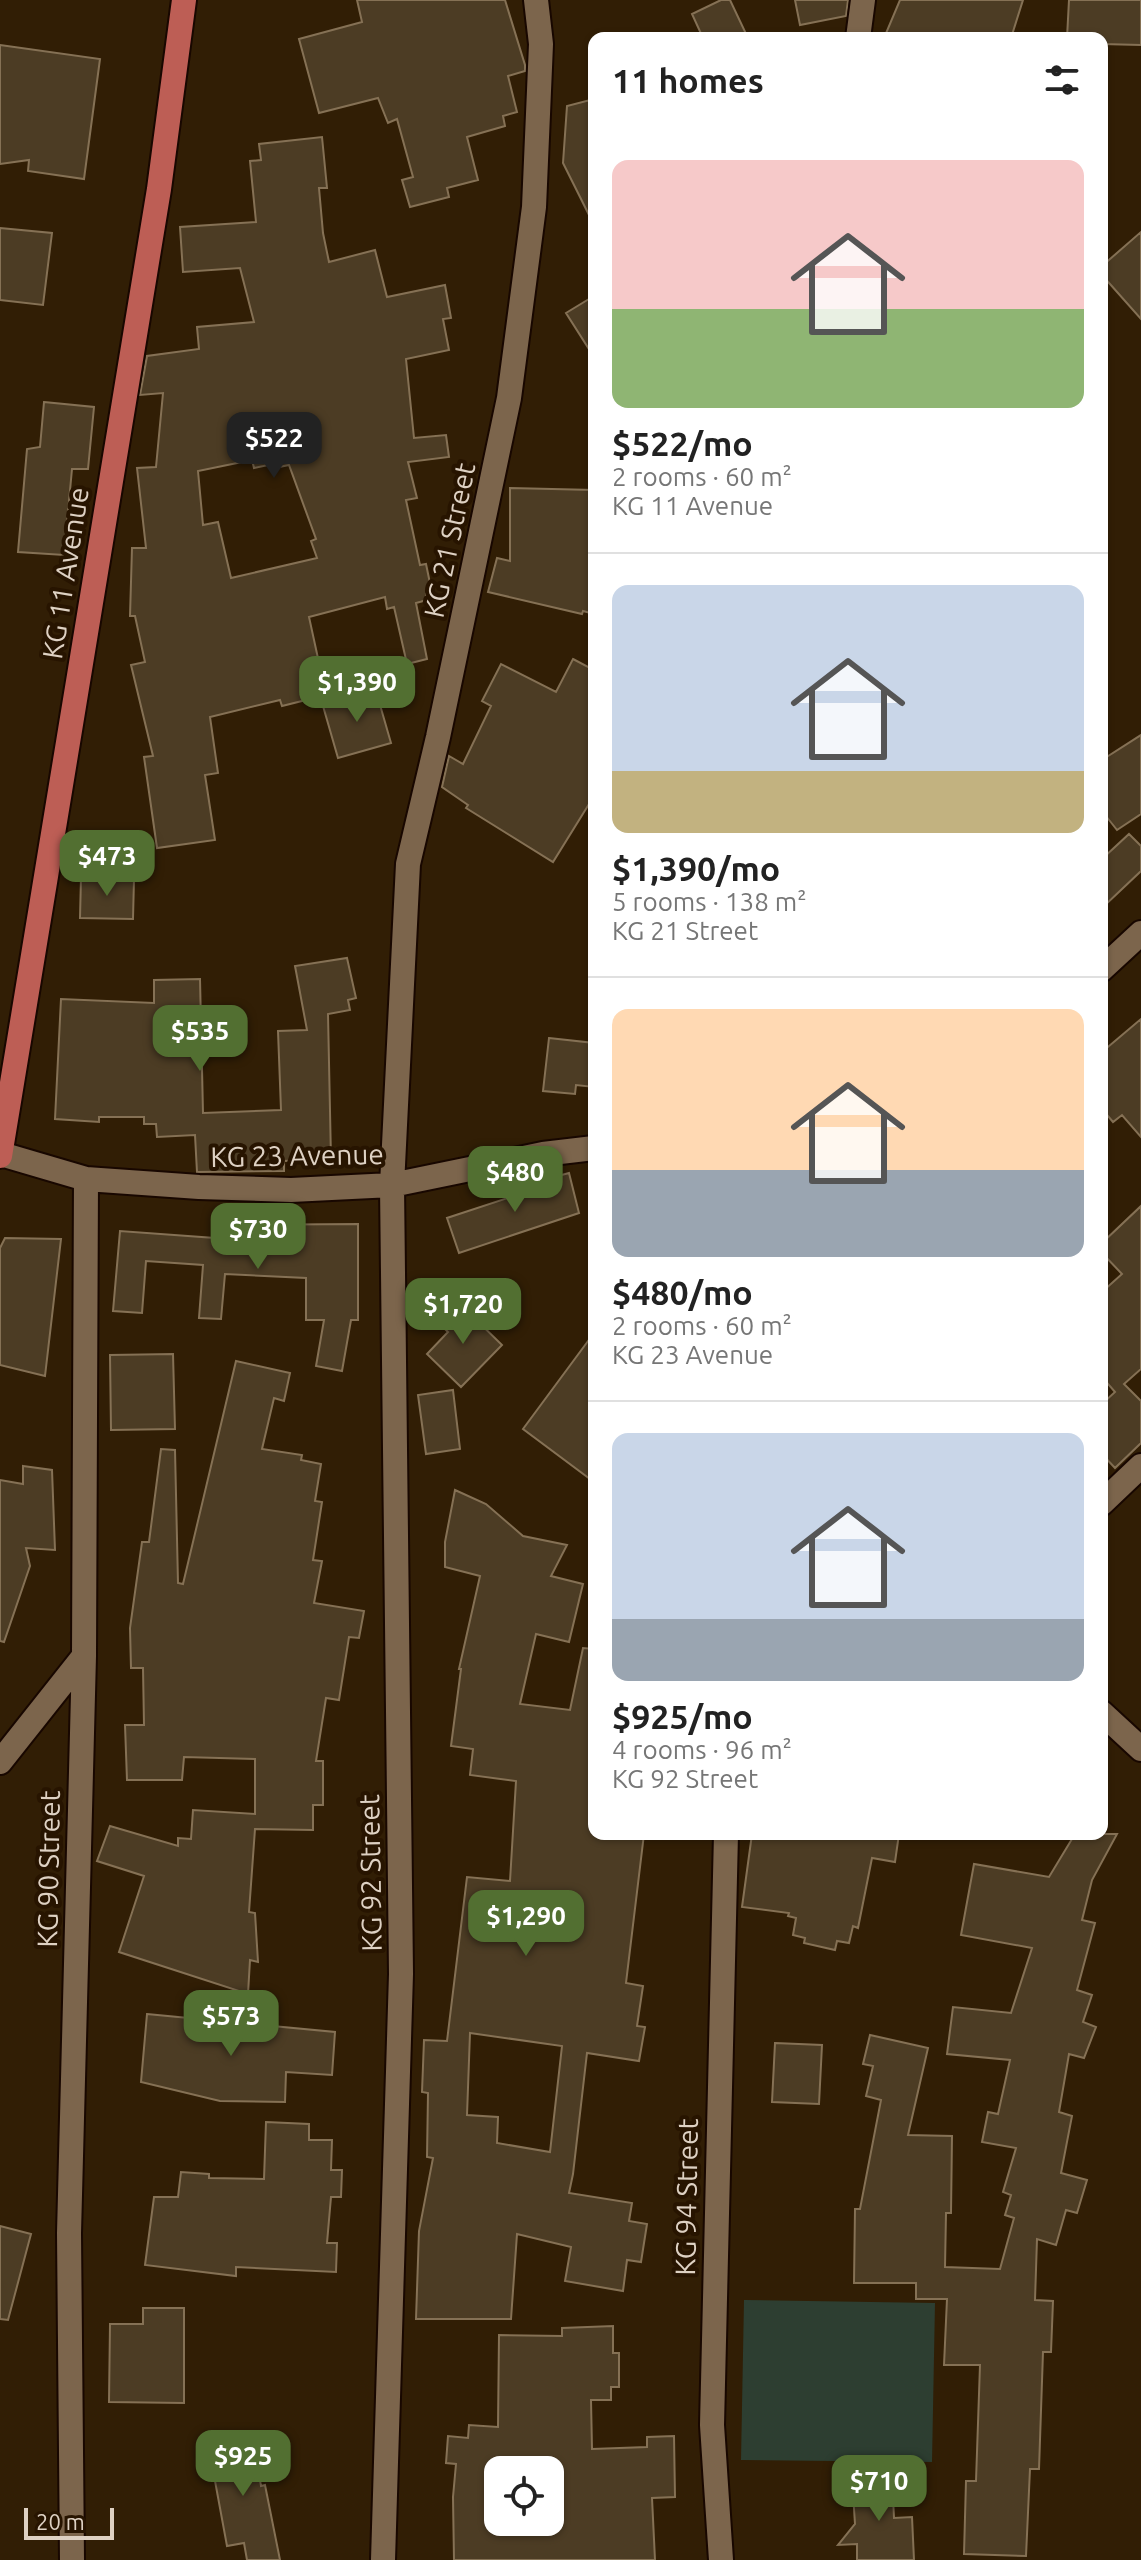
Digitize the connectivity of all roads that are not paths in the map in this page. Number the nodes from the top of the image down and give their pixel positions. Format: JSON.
{"nodes":[{"id":1,"x":184,"y":0,"type":"edge"},
{"id":2,"x":536,"y":0,"type":"edge"},
{"id":3,"x":863,"y":0,"type":"edge"},
{"id":4,"x":859,"y":32,"type":"edge"},
{"id":5,"x":1141,"y":933,"type":"edge"},
{"id":6,"x":1108,"y":963,"type":"edge"},
{"id":7,"x":4,"y":1098,"type":"edge"},
{"id":8,"x":588,"y":1149,"type":"edge"},
{"id":9,"x":0,"y":1155,"type":"edge"},
{"id":10,"x":86,"y":1179,"type":"junction"},
{"id":11,"x":392,"y":1185,"type":"junction"},
{"id":12,"x":1141,"y":1466,"type":"edge"},
{"id":13,"x":1108,"y":1497,"type":"edge"},
{"id":14,"x":84,"y":1656,"type":"junction"},
{"id":15,"x":1108,"y":1719,"type":"edge"},
{"id":16,"x":1141,"y":1749,"type":"edge"},
{"id":17,"x":0,"y":1762,"type":"edge"},
{"id":18,"x":726,"y":1840,"type":"edge"},
{"id":19,"x":72,"y":2560,"type":"edge"},
{"id":20,"x":383,"y":2560,"type":"edge"},
{"id":21,"x":721,"y":2560,"type":"edge"}],
"edges":[{"from":1,"to":7,"type":"main road","name":"KG 11 Avenue"},
{"from":2,"to":11,"type":"street","name":"KG 21 Street"},
{"from":3,"to":4,"type":"street"},
{"from":5,"to":6,"type":"street"},
{"from":7,"to":9,"type":"main road","name":"KG 11 Avenue"},
{"from":8,"to":11,"type":"street","name":"KG 23 Avenue"},
{"from":9,"to":10,"type":"street","name":"KG 23 Avenue"},
{"from":10,"to":11,"type":"street","name":"KG 23 Avenue"},
{"from":10,"to":14,"type":"street","name":"KG 90 Street"},
{"from":11,"to":20,"type":"street","name":"KG 92 Street"},
{"from":12,"to":13,"type":"street"},
{"from":14,"to":17,"type":"street"},
{"from":14,"to":19,"type":"street","name":"KG 90 Street"},
{"from":15,"to":16,"type":"street"},
{"from":18,"to":21,"type":"street","name":"KG 94 Street"}]}
